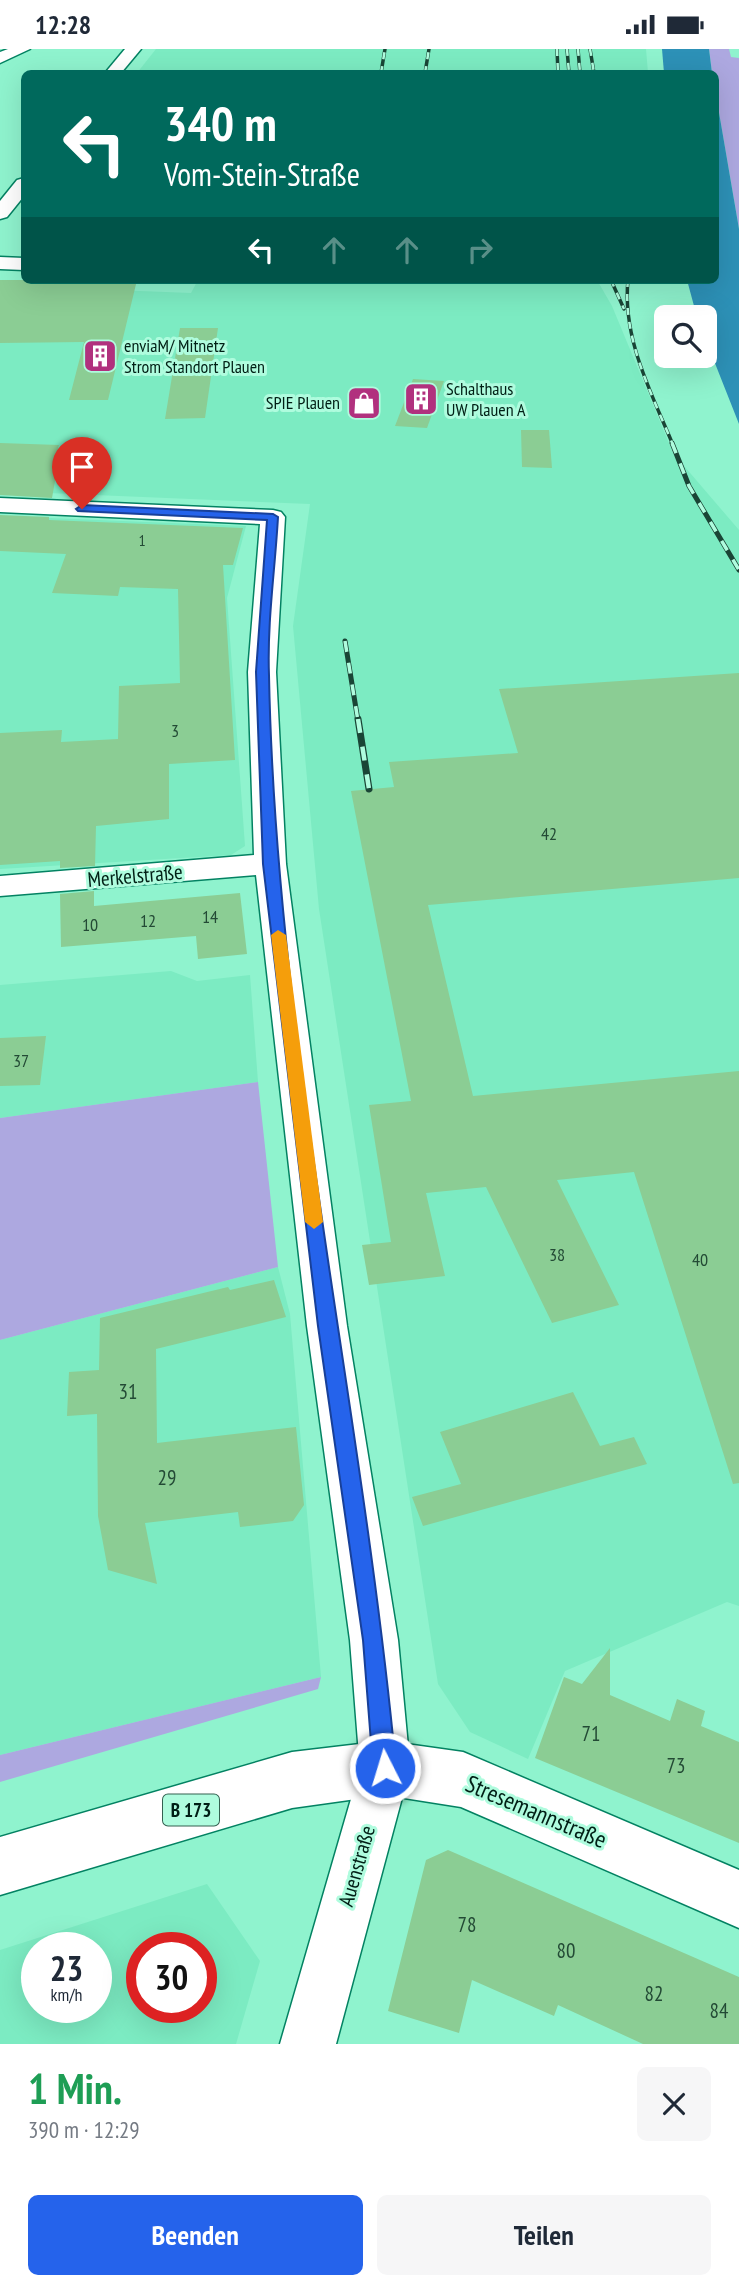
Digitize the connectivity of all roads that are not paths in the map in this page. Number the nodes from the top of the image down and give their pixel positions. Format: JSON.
{"nodes":[{"id":1,"x":22,"y":49,"type":"edge"},
{"id":2,"x":133,"y":49,"type":"edge"},
{"id":3,"x":0,"y":58,"type":"edge"},
{"id":4,"x":116,"y":70,"type":"edge"},
{"id":5,"x":21,"y":188,"type":"edge"},
{"id":6,"x":0,"y":213,"type":"edge"},
{"id":7,"x":0,"y":263,"type":"edge"},
{"id":8,"x":21,"y":264,"type":"edge"},
{"id":9,"x":0,"y":505,"type":"edge"},
{"id":10,"x":270,"y":864,"type":"junction"},
{"id":11,"x":0,"y":885,"type":"edge"},
{"id":12,"x":385,"y":1768,"type":"junction"},
{"id":13,"x":0,"y":1867,"type":"edge"},
{"id":14,"x":739,"y":1899,"type":"edge"},
{"id":15,"x":308,"y":2044,"type":"edge"}],
"edges":[{"from":1,"to":3,"type":"main road"},
{"from":2,"to":4,"type":"main road"},
{"from":5,"to":6,"type":"main road"},
{"from":7,"to":8,"type":"street"},
{"from":9,"to":10,"type":"street","name":"Auenstraße"},
{"from":10,"to":11,"type":"street","name":"Merkelstraße"},
{"from":10,"to":12,"type":"street","name":"Auenstraße"},
{"from":12,"to":13,"type":"main road","name":"Stresemannstraße","number":"B 173"},
{"from":12,"to":14,"type":"main road","name":"Stresemannstraße","number":"B 173"},
{"from":12,"to":15,"type":"street","name":"Auenstraße"}]}
